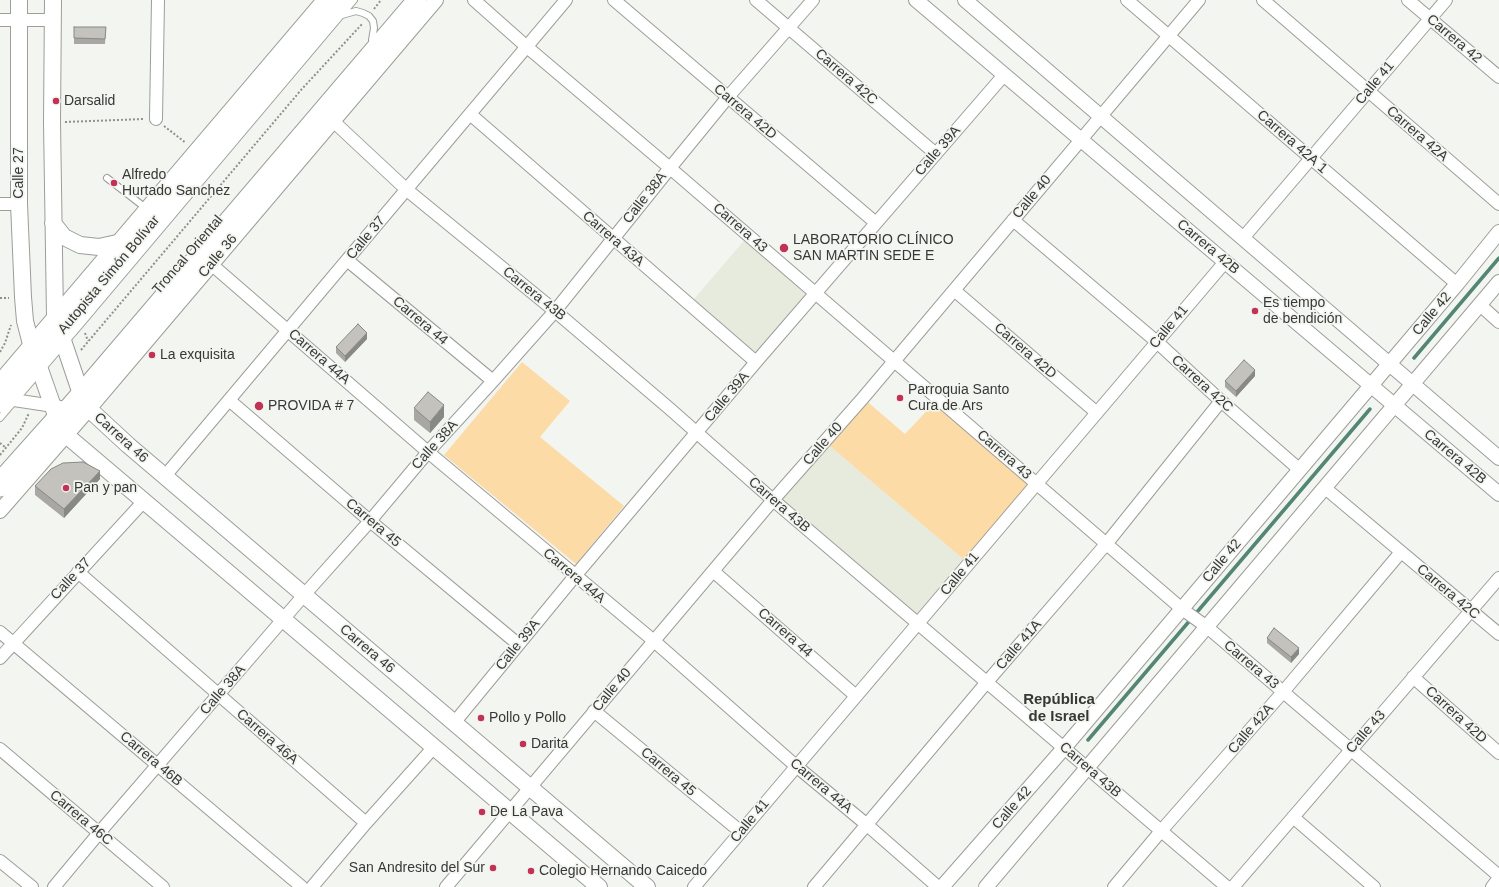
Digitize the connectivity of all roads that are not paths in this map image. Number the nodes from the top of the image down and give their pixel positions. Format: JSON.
{"nodes":[{"id":1,"x":19,"y":0,"type":"edge"},
{"id":2,"x":53,"y":0,"type":"edge"},
{"id":3,"x":158,"y":0,"type":"edge"},
{"id":4,"x":324,"y":0,"type":"edge"},
{"id":5,"x":354,"y":0,"type":"edge"},
{"id":6,"x":416,"y":0,"type":"edge"},
{"id":7,"x":436,"y":0,"type":"edge"},
{"id":8,"x":474,"y":0,"type":"edge"},
{"id":9,"x":566,"y":0,"type":"edge"},
{"id":10,"x":614,"y":0,"type":"edge"},
{"id":11,"x":756,"y":0,"type":"edge"},
{"id":12,"x":813,"y":0,"type":"edge"},
{"id":13,"x":916,"y":0,"type":"edge"},
{"id":14,"x":965,"y":0,"type":"edge"},
{"id":15,"x":1127,"y":0,"type":"edge"},
{"id":16,"x":1199,"y":0,"type":"edge"},
{"id":17,"x":1263,"y":0,"type":"edge"},
{"id":18,"x":1408,"y":0,"type":"edge"},
{"id":19,"x":1446,"y":0,"type":"edge"},
{"id":20,"x":341,"y":8,"type":"edge"},
{"id":21,"x":1430,"y":18,"type":"junction"},
{"id":22,"x":0,"y":20,"type":"edge"},
{"id":23,"x":19,"y":20,"type":"junction"},
{"id":24,"x":53,"y":20,"type":"junction"},
{"id":25,"x":789,"y":28,"type":"junction"},
{"id":26,"x":379,"y":32,"type":"dead end"},
{"id":27,"x":1169,"y":36,"type":"junction"},
{"id":28,"x":372,"y":40,"type":"junction"},
{"id":29,"x":367,"y":46,"type":"dead end"},
{"id":30,"x":527,"y":47,"type":"junction"},
{"id":31,"x":1004,"y":75,"type":"junction"},
{"id":32,"x":1499,"y":77,"type":"edge"},
{"id":33,"x":1368,"y":91,"type":"junction"},
{"id":34,"x":728,"y":97,"type":"junction"},
{"id":35,"x":470,"y":114,"type":"junction"},
{"id":36,"x":1101,"y":116,"type":"junction"},
{"id":37,"x":156,"y":119,"type":"road end"},
{"id":38,"x":333,"y":121,"type":"junction"},
{"id":39,"x":1081,"y":140,"type":"junction"},
{"id":40,"x":936,"y":154,"type":"junction"},
{"id":41,"x":1311,"y":158,"type":"junction"},
{"id":42,"x":670,"y":168,"type":"junction"},
{"id":43,"x":107,"y":178,"type":"dead end"},
{"id":44,"x":406,"y":190,"type":"junction"},
{"id":45,"x":0,"y":204,"type":"edge"},
{"id":46,"x":19,"y":204,"type":"junction"},
{"id":47,"x":1499,"y":204,"type":"edge"},
{"id":48,"x":147,"y":209,"type":"junction"},
{"id":49,"x":1013,"y":220,"type":"junction"},
{"id":50,"x":53,"y":223,"type":"junction"},
{"id":51,"x":876,"y":224,"type":"junction"},
{"id":52,"x":1499,"y":232,"type":"edge"},
{"id":53,"x":1243,"y":238,"type":"junction"},
{"id":54,"x":613,"y":239,"type":"junction"},
{"id":55,"x":117,"y":243,"type":"junction"},
{"id":56,"x":347,"y":260,"type":"junction"},
{"id":57,"x":1225,"y":262,"type":"junction"},
{"id":58,"x":211,"y":264,"type":"junction"},
{"id":59,"x":1499,"y":282,"type":"edge"},
{"id":60,"x":1457,"y":284,"type":"junction"},
{"id":61,"x":954,"y":290,"type":"junction"},
{"id":62,"x":816,"y":293,"type":"junction"},
{"id":63,"x":1480,"y":306,"type":"junction"},
{"id":64,"x":555,"y":311,"type":"junction"},
{"id":65,"x":1499,"y":322,"type":"edge"},
{"id":66,"x":288,"y":330,"type":"junction"},
{"id":67,"x":60,"y":331,"type":"junction"},
{"id":68,"x":1156,"y":342,"type":"junction"},
{"id":69,"x":36,"y":358,"type":"junction"},
{"id":70,"x":894,"y":361,"type":"junction"},
{"id":71,"x":756,"y":362,"type":"junction"},
{"id":72,"x":1389,"y":364,"type":"junction"},
{"id":73,"x":493,"y":381,"type":"junction"},
{"id":74,"x":1413,"y":384,"type":"junction"},
{"id":75,"x":1371,"y":386,"type":"junction"},
{"id":76,"x":81,"y":391,"type":"junction"},
{"id":77,"x":4,"y":396,"type":"edge"},
{"id":78,"x":229,"y":400,"type":"junction"},
{"id":79,"x":1221,"y":401,"type":"junction"},
{"id":80,"x":1394,"y":406,"type":"junction"},
{"id":81,"x":60,"y":412,"type":"junction"},
{"id":82,"x":1097,"y":413,"type":"junction"},
{"id":83,"x":0,"y":418,"type":"edge"},
{"id":84,"x":697,"y":432,"type":"junction"},
{"id":85,"x":428,"y":452,"type":"junction"},
{"id":86,"x":1499,"y":458,"type":"edge"},
{"id":87,"x":1300,"y":470,"type":"junction"},
{"id":88,"x":0,"y":472,"type":"edge"},
{"id":89,"x":165,"y":476,"type":"junction"},
{"id":90,"x":1037,"y":484,"type":"junction"},
{"id":91,"x":0,"y":487,"type":"edge"},
{"id":92,"x":1325,"y":488,"type":"junction"},
{"id":93,"x":1499,"y":494,"type":"edge"},
{"id":94,"x":773,"y":500,"type":"junction"},
{"id":95,"x":144,"y":501,"type":"junction"},
{"id":96,"x":0,"y":510,"type":"edge"},
{"id":97,"x":370,"y":521,"type":"junction"},
{"id":98,"x":1107,"y":543,"type":"junction"},
{"id":99,"x":1401,"y":552,"type":"junction"},
{"id":100,"x":713,"y":571,"type":"junction"},
{"id":101,"x":78,"y":572,"type":"junction"},
{"id":102,"x":575,"y":576,"type":"junction"},
{"id":103,"x":1499,"y":578,"type":"edge"},
{"id":104,"x":304,"y":595,"type":"junction"},
{"id":105,"x":1184,"y":610,"type":"junction"},
{"id":106,"x":1470,"y":611,"type":"junction"},
{"id":107,"x":284,"y":620,"type":"junction"},
{"id":108,"x":918,"y":623,"type":"junction"},
{"id":109,"x":1204,"y":625,"type":"junction"},
{"id":110,"x":0,"y":632,"type":"edge"},
{"id":111,"x":1499,"y":634,"type":"edge"},
{"id":112,"x":654,"y":641,"type":"junction"},
{"id":113,"x":13,"y":642,"type":"junction"},
{"id":114,"x":518,"y":644,"type":"junction"},
{"id":115,"x":0,"y":658,"type":"edge"},
{"id":116,"x":1413,"y":677,"type":"junction"},
{"id":117,"x":987,"y":682,"type":"junction"},
{"id":118,"x":1283,"y":692,"type":"junction"},
{"id":119,"x":219,"y":695,"type":"junction"},
{"id":120,"x":856,"y":696,"type":"junction"},
{"id":121,"x":594,"y":711,"type":"junction"},
{"id":122,"x":454,"y":723,"type":"junction"},
{"id":123,"x":434,"y":747,"type":"junction"},
{"id":124,"x":1064,"y":748,"type":"junction"},
{"id":125,"x":0,"y":749,"type":"edge"},
{"id":126,"x":1351,"y":750,"type":"junction"},
{"id":127,"x":1499,"y":753,"type":"edge"},
{"id":128,"x":158,"y":764,"type":"junction"},
{"id":129,"x":796,"y":766,"type":"junction"},
{"id":130,"x":1087,"y":768,"type":"junction"},
{"id":131,"x":530,"y":788,"type":"junction"},
{"id":132,"x":510,"y":812,"type":"junction"},
{"id":133,"x":1293,"y":817,"type":"junction"},
{"id":134,"x":366,"y":823,"type":"junction"},
{"id":135,"x":866,"y":824,"type":"junction"},
{"id":136,"x":1161,"y":831,"type":"junction"},
{"id":137,"x":741,"y":832,"type":"junction"},
{"id":138,"x":99,"y":833,"type":"junction"},
{"id":139,"x":0,"y":861,"type":"edge"},
{"id":140,"x":1499,"y":877,"type":"edge"},
{"id":141,"x":32,"y":887,"type":"edge"},
{"id":142,"x":54,"y":887,"type":"edge"},
{"id":143,"x":163,"y":887,"type":"edge"},
{"id":144,"x":302,"y":887,"type":"edge"},
{"id":145,"x":312,"y":887,"type":"edge"},
{"id":146,"x":446,"y":887,"type":"edge"},
{"id":147,"x":599,"y":887,"type":"edge"},
{"id":148,"x":647,"y":887,"type":"edge"},
{"id":149,"x":694,"y":887,"type":"edge"},
{"id":150,"x":814,"y":887,"type":"edge"},
{"id":151,"x":938,"y":887,"type":"edge"},
{"id":152,"x":942,"y":887,"type":"edge"},
{"id":153,"x":986,"y":887,"type":"edge"},
{"id":154,"x":1114,"y":887,"type":"edge"},
{"id":155,"x":1227,"y":887,"type":"edge"},
{"id":156,"x":1233,"y":887,"type":"edge"},
{"id":157,"x":1374,"y":887,"type":"edge"},
{"id":158,"x":1492,"y":887,"type":"edge"}],
"edges":[{"from":1,"to":23,"type":"main road","name":"Calle 27"},
{"from":2,"to":24,"type":"main road"},
{"from":3,"to":37,"type":"street"},
{"from":4,"to":48,"type":"street"},
{"from":5,"to":20,"type":"lane"},
{"from":6,"to":76,"type":"highway"},
{"from":7,"to":38,"type":"street","name":"Calle 36"},
{"from":8,"to":30,"type":"street","name":"Carrera 43"},
{"from":9,"to":30,"type":"street","name":"Calle 37"},
{"from":10,"to":34,"type":"street","name":"Carrera 42D"},
{"from":11,"to":25,"type":"street","name":"Carrera 42C"},
{"from":12,"to":25,"type":"street","name":"Calle 38A"},
{"from":13,"to":31,"type":"street","name":"Carrera 42B"},
{"from":14,"to":36,"type":"street","name":"Carrera 42B"},
{"from":15,"to":27,"type":"street","name":"Carrera 42A 1"},
{"from":16,"to":27,"type":"street","name":"Calle 40"},
{"from":17,"to":33,"type":"street","name":"Carrera 42A"},
{"from":18,"to":21,"type":"street","name":"Carrera 42"},
{"from":19,"to":21,"type":"street","name":"Calle 41"},
{"from":20,"to":28,"type":"lane"},
{"from":20,"to":67,"type":"highway","name":"Autopista Simón Bolívar"},
{"from":21,"to":32,"type":"street","name":"Carrera 42"},
{"from":21,"to":33,"type":"street","name":"Calle 41"},
{"from":22,"to":23,"type":"street"},
{"from":23,"to":24,"type":"street"},
{"from":23,"to":46,"type":"main road","name":"Calle 27"},
{"from":24,"to":50,"type":"main road"},
{"from":25,"to":34,"type":"street","name":"Calle 38A"},
{"from":25,"to":40,"type":"street","name":"Carrera 42C"},
{"from":26,"to":28,"type":"lane"},
{"from":27,"to":36,"type":"street","name":"Calle 40"},
{"from":27,"to":41,"type":"street","name":"Carrera 42A 1"},
{"from":28,"to":29,"type":"lane"},
{"from":30,"to":35,"type":"street","name":"Calle 37"},
{"from":30,"to":42,"type":"street","name":"Carrera 43"},
{"from":31,"to":39,"type":"street","name":"Carrera 42B"},
{"from":31,"to":40,"type":"street","name":"Calle 39A"},
{"from":33,"to":41,"type":"street","name":"Calle 41"},
{"from":33,"to":47,"type":"street","name":"Carrera 42A"},
{"from":34,"to":42,"type":"street","name":"Calle 38A"},
{"from":34,"to":51,"type":"street","name":"Carrera 42D"},
{"from":35,"to":44,"type":"street","name":"Calle 37"},
{"from":35,"to":54,"type":"street","name":"Carrera 43A"},
{"from":36,"to":39,"type":"street","name":"Calle 40"},
{"from":36,"to":53,"type":"street","name":"Carrera 42B"},
{"from":38,"to":44,"type":"street","name":"Carrera 43B"},
{"from":38,"to":58,"type":"street","name":"Calle 36"},
{"from":39,"to":49,"type":"street","name":"Calle 40"},
{"from":39,"to":57,"type":"street","name":"Carrera 42B"},
{"from":40,"to":51,"type":"street","name":"Calle 39A"},
{"from":41,"to":53,"type":"street","name":"Calle 41"},
{"from":41,"to":60,"type":"street","name":"Carrera 42A 1"},
{"from":42,"to":54,"type":"street","name":"Calle 38A"},
{"from":42,"to":62,"type":"street","name":"Carrera 43"},
{"from":43,"to":48,"type":"lane"},
{"from":44,"to":56,"type":"street","name":"Calle 37"},
{"from":44,"to":64,"type":"street","name":"Carrera 43B"},
{"from":45,"to":46,"type":"street"},
{"from":46,"to":69,"type":"main road","name":"Calle 27"},
{"from":48,"to":55,"type":"street"},
{"from":49,"to":61,"type":"street","name":"Calle 40"},
{"from":49,"to":68,"type":"street","name":"Carrera 42C"},
{"from":50,"to":55,"type":"main road"},
{"from":50,"to":67,"type":"main road"},
{"from":51,"to":62,"type":"street","name":"Calle 39A"},
{"from":52,"to":60,"type":"street","name":"Calle 42"},
{"from":53,"to":72,"type":"street","name":"Carrera 42B"},
{"from":54,"to":64,"type":"street","name":"Calle 38A"},
{"from":54,"to":71,"type":"street","name":"Carrera 43A"},
{"from":55,"to":67,"type":"street"},
{"from":56,"to":66,"type":"street","name":"Calle 37"},
{"from":56,"to":73,"type":"street","name":"Carrera 44"},
{"from":57,"to":68,"type":"street","name":"Calle 41"},
{"from":57,"to":75,"type":"street","name":"Carrera 42B"},
{"from":58,"to":66,"type":"street","name":"Carrera 44A"},
{"from":58,"to":76,"type":"street","name":"Calle 36"},
{"from":59,"to":63,"type":"street"},
{"from":60,"to":72,"type":"street","name":"Calle 42"},
{"from":61,"to":70,"type":"street","name":"Calle 40"},
{"from":61,"to":82,"type":"street","name":"Carrera 42D"},
{"from":62,"to":70,"type":"street","name":"Carrera 43"},
{"from":62,"to":71,"type":"street","name":"Calle 39A"},
{"from":63,"to":65,"type":"street"},
{"from":63,"to":74,"type":"street"},
{"from":64,"to":73,"type":"street","name":"Calle 38A"},
{"from":64,"to":84,"type":"street","name":"Carrera 43B"},
{"from":66,"to":78,"type":"street","name":"Calle 37"},
{"from":66,"to":85,"type":"street","name":"Carrera 44A"},
{"from":67,"to":69,"type":"highway","name":"Autopista Simón Bolívar"},
{"from":67,"to":76,"type":"main road","name":"Carrera 46"},
{"from":68,"to":79,"type":"street","name":"Carrera 42C"},
{"from":68,"to":82,"type":"street","name":"Calle 41"},
{"from":69,"to":77,"type":"highway","name":"Autopista Simón Bolívar"},
{"from":69,"to":81,"type":"main road"},
{"from":70,"to":90,"type":"street","name":"Carrera 43"},
{"from":70,"to":94,"type":"street","name":"Calle 40"},
{"from":71,"to":84,"type":"street","name":"Calle 39A"},
{"from":72,"to":74,"type":"street","name":"Carrera 42B"},
{"from":72,"to":75,"type":"street","name":"Calle 42"},
{"from":73,"to":85,"type":"street","name":"Calle 38A"},
{"from":74,"to":80,"type":"street"},
{"from":74,"to":86,"type":"street","name":"Carrera 42B"},
{"from":75,"to":80,"type":"street","name":"Carrera 42B"},
{"from":75,"to":87,"type":"street","name":"Calle 42"},
{"from":76,"to":81,"type":"highway","name":"Calle 36"},
{"from":76,"to":81,"type":"street","name":"Calle 36"},
{"from":76,"to":89,"type":"main road","name":"Carrera 46"},
{"from":77,"to":81,"type":"street"},
{"from":77,"to":83,"type":"lane"},
{"from":78,"to":89,"type":"street","name":"Calle 37"},
{"from":78,"to":97,"type":"street","name":"Carrera 45"},
{"from":79,"to":87,"type":"street","name":"Carrera 42C"},
{"from":79,"to":98,"type":"street","name":"Calle 41A"},
{"from":80,"to":92,"type":"street"},
{"from":80,"to":93,"type":"street","name":"Carrera 42B"},
{"from":81,"to":88,"type":"lane"},
{"from":81,"to":91,"type":"highway"},
{"from":81,"to":95,"type":"main road"},
{"from":81,"to":96,"type":"street","name":"Calle 36"},
{"from":82,"to":90,"type":"street","name":"Calle 41"},
{"from":84,"to":94,"type":"street","name":"Carrera 43B"},
{"from":84,"to":102,"type":"street","name":"Calle 39A"},
{"from":85,"to":97,"type":"street","name":"Calle 38A"},
{"from":85,"to":102,"type":"street","name":"Carrera 44A"},
{"from":87,"to":105,"type":"street","name":"Calle 42"},
{"from":89,"to":104,"type":"main road","name":"Carrera 46"},
{"from":90,"to":98,"type":"street","name":"Carrera 43"},
{"from":90,"to":108,"type":"street","name":"Calle 41"},
{"from":92,"to":99,"type":"street","name":"Carrera 42C"},
{"from":92,"to":109,"type":"street"},
{"from":94,"to":100,"type":"street","name":"Calle 40"},
{"from":94,"to":108,"type":"street","name":"Carrera 43B"},
{"from":95,"to":101,"type":"street","name":"Calle 37"},
{"from":95,"to":107,"type":"main road"},
{"from":97,"to":104,"type":"street","name":"Calle 38A"},
{"from":97,"to":114,"type":"street","name":"Carrera 45"},
{"from":98,"to":105,"type":"street","name":"Carrera 43"},
{"from":98,"to":117,"type":"street","name":"Calle 41A"},
{"from":99,"to":106,"type":"street","name":"Carrera 42C"},
{"from":99,"to":118,"type":"street","name":"Calle 42A"},
{"from":100,"to":112,"type":"street","name":"Calle 40"},
{"from":100,"to":120,"type":"street","name":"Carrera 44"},
{"from":101,"to":113,"type":"street","name":"Calle 37"},
{"from":101,"to":119,"type":"street","name":"Carrera 46A"},
{"from":102,"to":112,"type":"street","name":"Carrera 44A"},
{"from":102,"to":114,"type":"street","name":"Calle 39A"},
{"from":103,"to":106,"type":"street","name":"Calle 43"},
{"from":104,"to":107,"type":"street","name":"Calle 38A"},
{"from":104,"to":122,"type":"main road","name":"Carrera 46"},
{"from":105,"to":109,"type":"street","name":"Carrera 43"},
{"from":105,"to":124,"type":"street","name":"Calle 42"},
{"from":106,"to":111,"type":"street","name":"Carrera 42C"},
{"from":106,"to":116,"type":"street","name":"Calle 43"},
{"from":107,"to":119,"type":"street","name":"Calle 38A"},
{"from":107,"to":123,"type":"main road"},
{"from":108,"to":117,"type":"street","name":"Carrera 43B"},
{"from":108,"to":120,"type":"street","name":"Calle 41"},
{"from":109,"to":118,"type":"street","name":"Carrera 43"},
{"from":109,"to":130,"type":"street"},
{"from":110,"to":113,"type":"street","name":"Carrera 46B"},
{"from":112,"to":121,"type":"street","name":"Calle 40"},
{"from":112,"to":129,"type":"street","name":"Carrera 44A"},
{"from":113,"to":115,"type":"street","name":"Calle 37"},
{"from":113,"to":128,"type":"street","name":"Carrera 46B"},
{"from":114,"to":122,"type":"street","name":"Calle 39A"},
{"from":116,"to":126,"type":"street","name":"Calle 43"},
{"from":116,"to":127,"type":"street","name":"Carrera 42D"},
{"from":117,"to":124,"type":"street","name":"Carrera 43B"},
{"from":117,"to":135,"type":"street","name":"Calle 41A"},
{"from":118,"to":126,"type":"street","name":"Carrera 43"},
{"from":118,"to":136,"type":"street","name":"Calle 42A"},
{"from":119,"to":128,"type":"street","name":"Calle 38A"},
{"from":119,"to":134,"type":"street","name":"Carrera 46A"},
{"from":120,"to":129,"type":"street","name":"Calle 41"},
{"from":121,"to":131,"type":"street","name":"Calle 40"},
{"from":121,"to":137,"type":"street","name":"Carrera 45"},
{"from":122,"to":131,"type":"main road","name":"Carrera 46"},
{"from":123,"to":132,"type":"main road"},
{"from":123,"to":134,"type":"street"},
{"from":124,"to":130,"type":"street","name":"Carrera 43B"},
{"from":124,"to":152,"type":"street","name":"Calle 42"},
{"from":125,"to":138,"type":"street","name":"Carrera 46C"},
{"from":126,"to":133,"type":"street","name":"Calle 43"},
{"from":126,"to":140,"type":"street","name":"Carrera 43"},
{"from":128,"to":138,"type":"street","name":"Calle 38A"},
{"from":128,"to":144,"type":"street","name":"Carrera 46B"},
{"from":129,"to":135,"type":"street","name":"Carrera 44A"},
{"from":129,"to":137,"type":"street","name":"Calle 41"},
{"from":130,"to":136,"type":"street","name":"Carrera 43B"},
{"from":130,"to":153,"type":"street"},
{"from":131,"to":132,"type":"street","name":"Calle 40"},
{"from":131,"to":148,"type":"main road","name":"Carrera 46"},
{"from":132,"to":146,"type":"street","name":"Calle 40"},
{"from":132,"to":147,"type":"main road"},
{"from":133,"to":156,"type":"street","name":"Calle 43"},
{"from":133,"to":157,"type":"street"},
{"from":134,"to":145,"type":"street"},
{"from":135,"to":150,"type":"street","name":"Calle 41A"},
{"from":135,"to":151,"type":"street","name":"Carrera 44A"},
{"from":136,"to":154,"type":"street","name":"Calle 42A"},
{"from":136,"to":155,"type":"street","name":"Carrera 43B"},
{"from":137,"to":149,"type":"street","name":"Calle 41"},
{"from":138,"to":142,"type":"street","name":"Calle 38A"},
{"from":138,"to":143,"type":"street","name":"Carrera 46C"},
{"from":139,"to":141,"type":"street"},
{"from":140,"to":158,"type":"street"}]}
